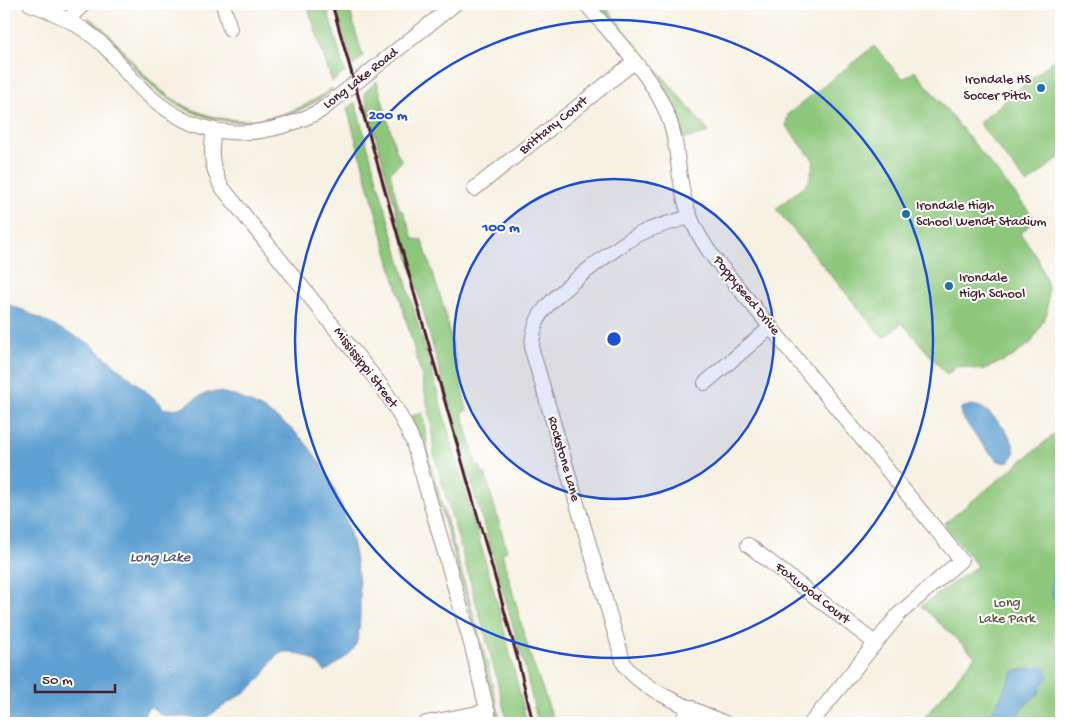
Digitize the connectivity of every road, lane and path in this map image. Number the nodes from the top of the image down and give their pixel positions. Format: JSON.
{"nodes":[{"id":1,"x":30,"y":4,"type":"edge"},
{"id":2,"x":84,"y":4,"type":"edge"},
{"id":3,"x":223,"y":4,"type":"edge"},
{"id":4,"x":455,"y":4,"type":"edge"},
{"id":5,"x":586,"y":4,"type":"edge"},
{"id":6,"x":442,"y":8,"type":"edge"},
{"id":7,"x":68,"y":19,"type":"junction"},
{"id":8,"x":230,"y":29,"type":"dead end"},
{"id":9,"x":634,"y":62,"type":"junction"},
{"id":10,"x":214,"y":130,"type":"junction"},
{"id":11,"x":474,"y":189,"type":"dead end"},
{"id":12,"x":690,"y":217,"type":"junction"},
{"id":13,"x":771,"y":327,"type":"junction"},
{"id":14,"x":705,"y":383,"type":"dead end"},
{"id":15,"x":748,"y":545,"type":"dead end"},
{"id":16,"x":875,"y":643,"type":"junction"},
{"id":17,"x":690,"y":706,"type":"junction"},
{"id":18,"x":489,"y":717,"type":"edge"},
{"id":19,"x":426,"y":723,"type":"edge"},
{"id":20,"x":681,"y":723,"type":"edge"},
{"id":21,"x":725,"y":723,"type":"edge"},
{"id":22,"x":811,"y":723,"type":"edge"}],
"edges":[{"from":1,"to":7,"type":"street","name":"Long Lake Road"},
{"from":2,"to":7,"type":"street"},
{"from":3,"to":8,"type":"street"},
{"from":4,"to":6,"type":"street","name":"Long Lake Road"},
{"from":5,"to":9,"type":"street","name":"Poppyseed Drive"},
{"from":6,"to":10,"type":"street","name":"Long Lake Road"},
{"from":7,"to":10,"type":"street","name":"Long Lake Road"},
{"from":9,"to":11,"type":"street","name":"Brittany Court"},
{"from":9,"to":12,"type":"street","name":"Poppyseed Drive"},
{"from":10,"to":18,"type":"street","name":"Mississippi Street"},
{"from":12,"to":13,"type":"street","name":"Poppyseed Drive"},
{"from":12,"to":17,"type":"street","name":"Rockstone Lane"},
{"from":13,"to":14,"type":"street"},
{"from":13,"to":16,"type":"street","name":"Poppyseed Drive"},
{"from":15,"to":16,"type":"street","name":"Foxwood Court"},
{"from":16,"to":22,"type":"street"},
{"from":17,"to":20,"type":"street"},
{"from":17,"to":21,"type":"street","name":"Rockstone Lane"},
{"from":18,"to":19,"type":"street"}]}
